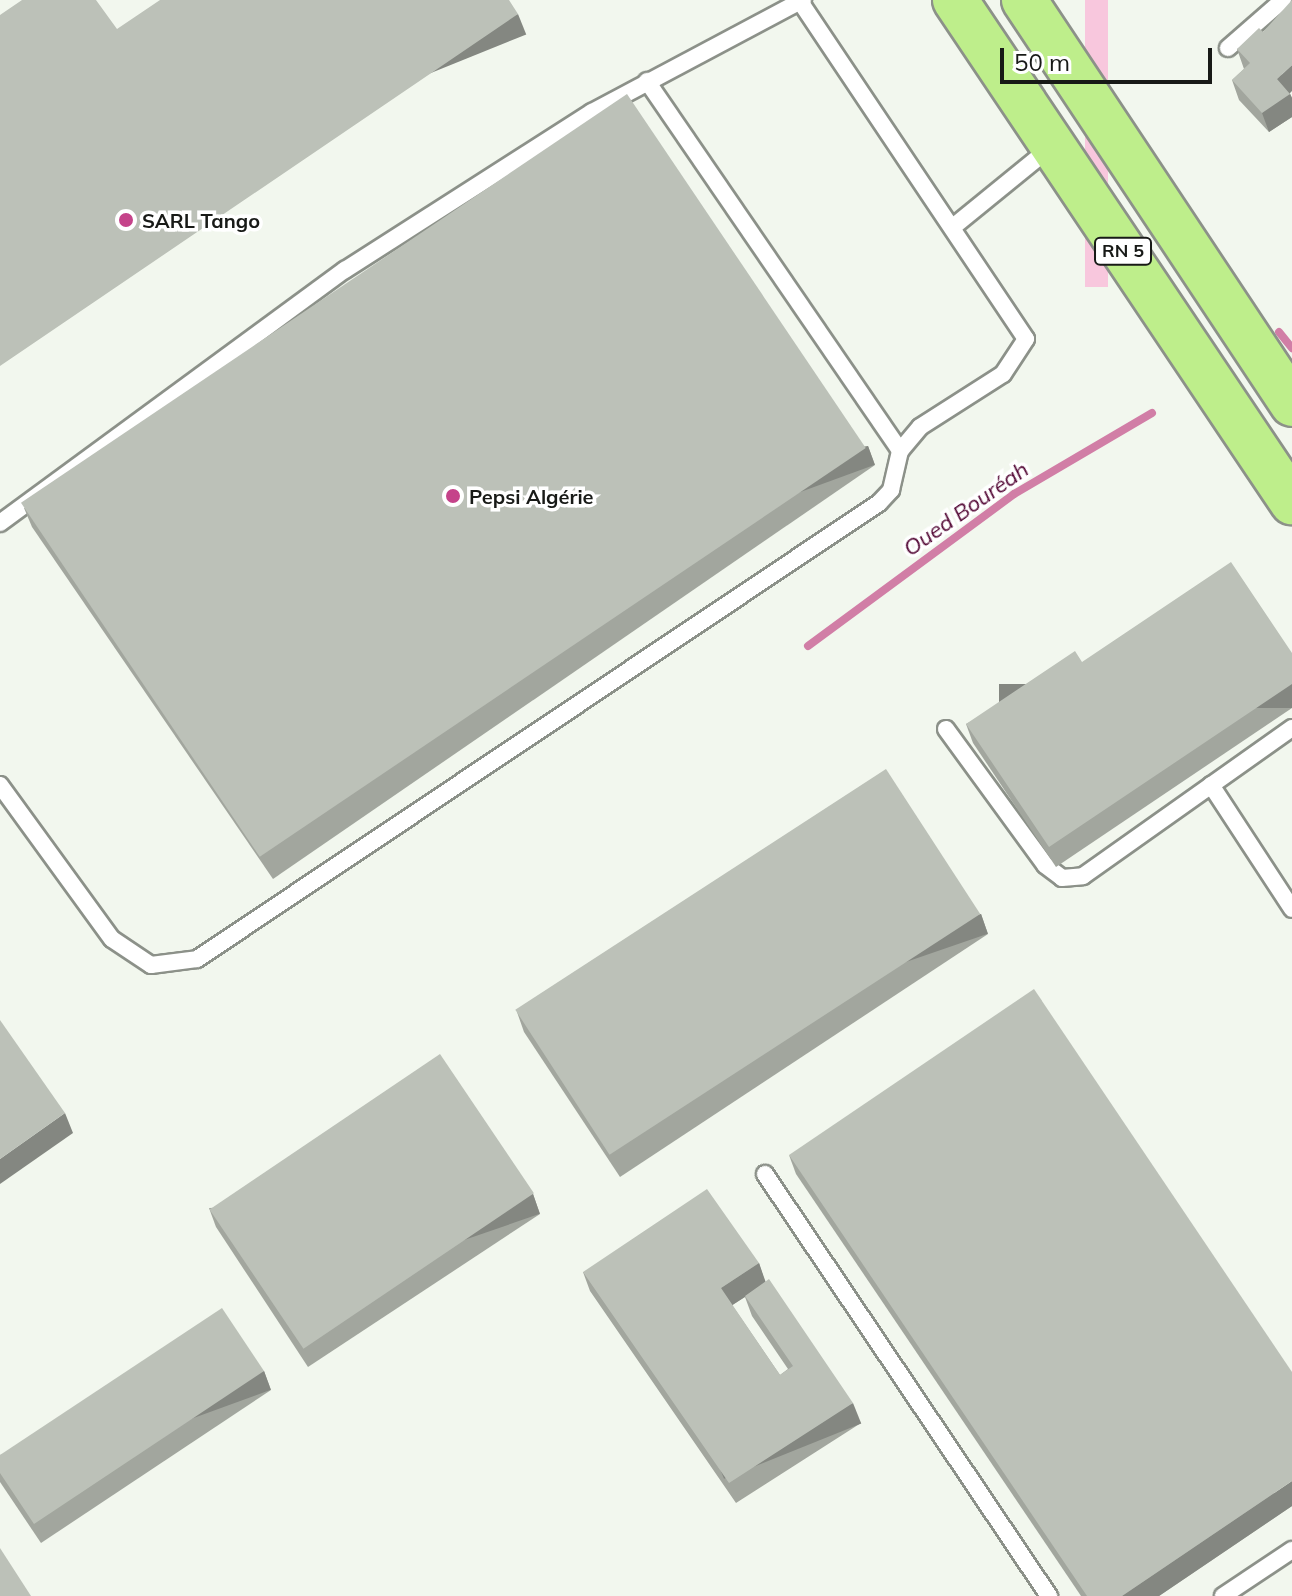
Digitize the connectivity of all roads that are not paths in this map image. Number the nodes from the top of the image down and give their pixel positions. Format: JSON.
{"nodes":[{"id":1,"x":955,"y":0,"type":"edge"},
{"id":2,"x":1024,"y":0,"type":"edge"},
{"id":3,"x":1283,"y":0,"type":"edge"},
{"id":4,"x":802,"y":1,"type":"edge"},
{"id":5,"x":1228,"y":48,"type":"dead end"},
{"id":6,"x":647,"y":81,"type":"junction"},
{"id":7,"x":1052,"y":146,"type":"junction"},
{"id":8,"x":953,"y":227,"type":"junction"},
{"id":9,"x":1292,"y":404,"type":"edge"},
{"id":10,"x":900,"y":451,"type":"junction"},
{"id":11,"x":1292,"y":502,"type":"edge"},
{"id":12,"x":0,"y":523,"type":"edge"},
{"id":13,"x":1292,"y":728,"type":"edge"},
{"id":14,"x":946,"y":729,"type":"dead end"},
{"id":15,"x":0,"y":785,"type":"edge"},
{"id":16,"x":1211,"y":785,"type":"junction"},
{"id":17,"x":1292,"y":909,"type":"edge"},
{"id":18,"x":765,"y":1174,"type":"dead end"},
{"id":19,"x":1292,"y":1550,"type":"edge"},
{"id":20,"x":1049,"y":1596,"type":"edge"},
{"id":21,"x":1223,"y":1596,"type":"edge"}],
"edges":[{"from":1,"to":7,"type":"highway","number":"RN 5"},
{"from":2,"to":9,"type":"highway","number":"RN 5"},
{"from":3,"to":5,"type":"lane"},
{"from":4,"to":6,"type":"lane"},
{"from":4,"to":8,"type":"lane"},
{"from":6,"to":10,"type":"lane"},
{"from":6,"to":12,"type":"lane"},
{"from":7,"to":8,"type":"lane"},
{"from":7,"to":11,"type":"highway","number":"RN 5"},
{"from":8,"to":10,"type":"lane"},
{"from":10,"to":15,"type":"lane"},
{"from":13,"to":16,"type":"lane"},
{"from":14,"to":16,"type":"lane"},
{"from":16,"to":17,"type":"lane"},
{"from":18,"to":20,"type":"lane"},
{"from":19,"to":21,"type":"lane"}]}
